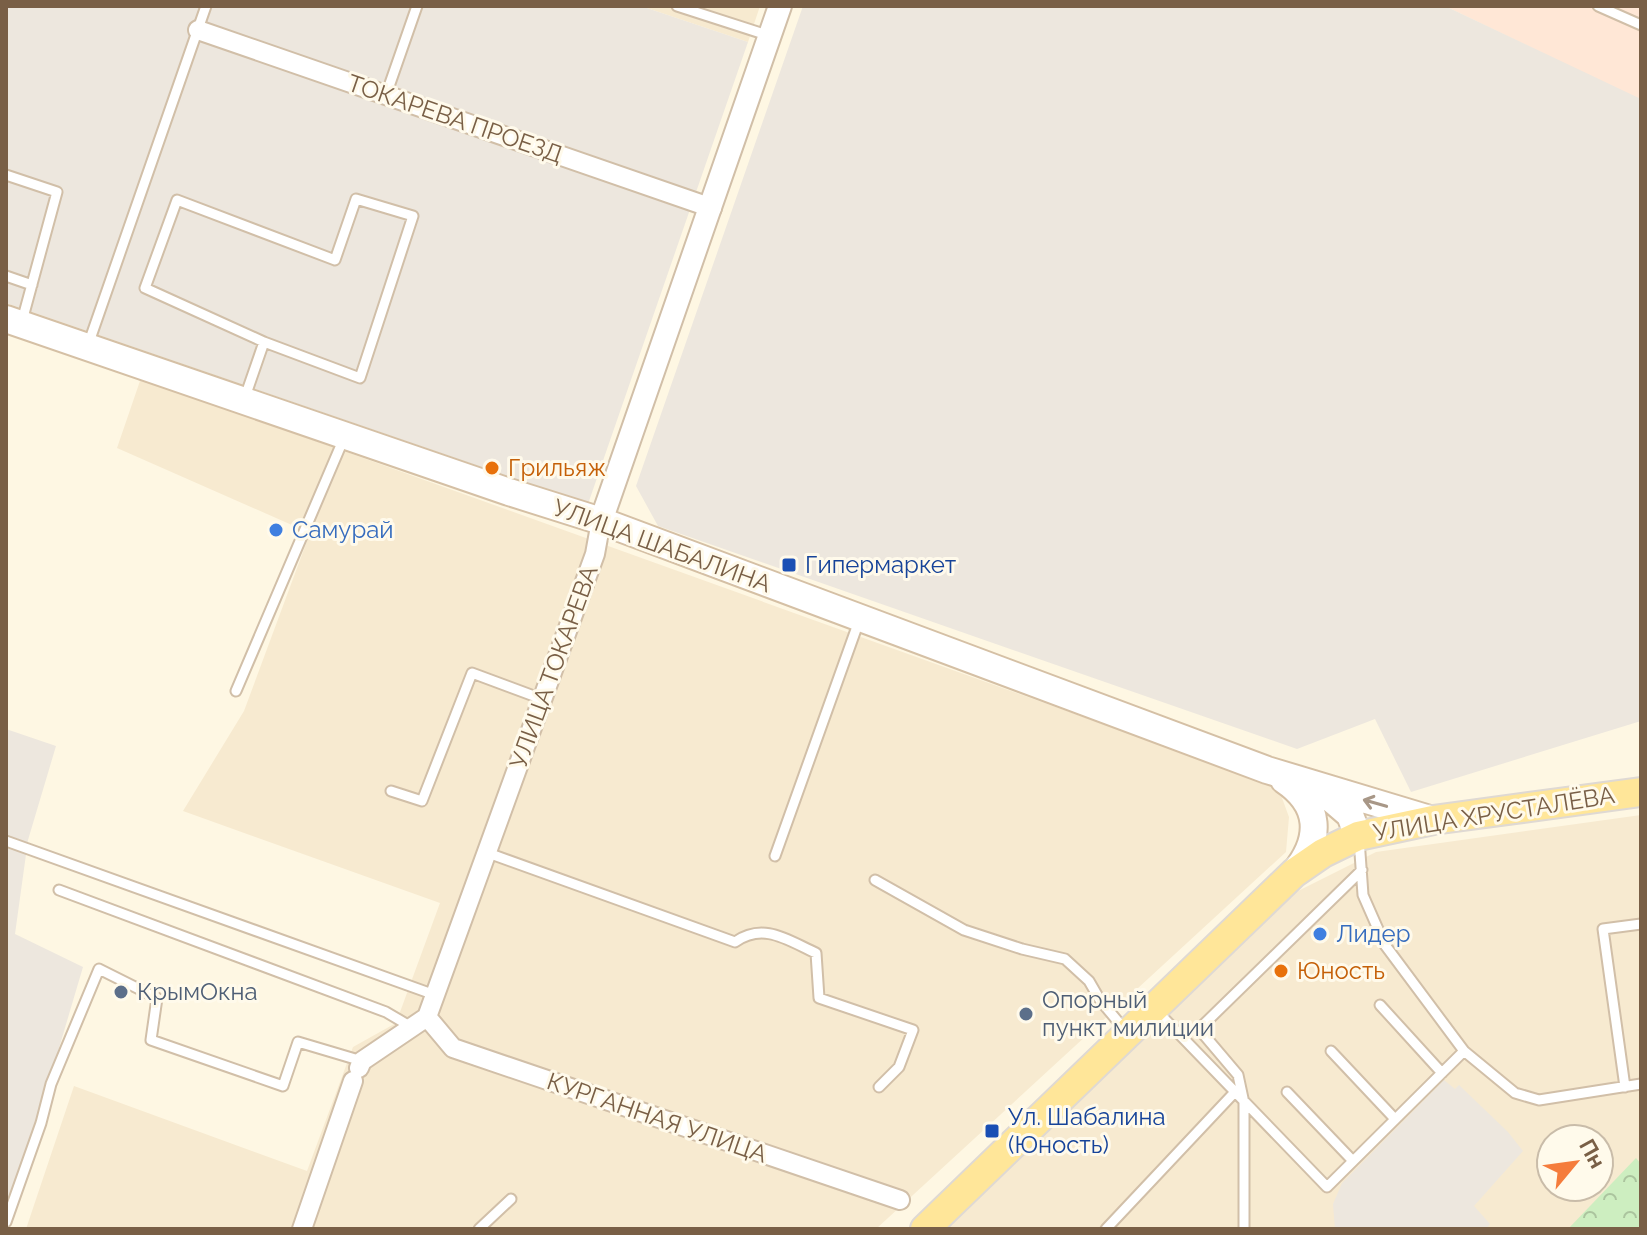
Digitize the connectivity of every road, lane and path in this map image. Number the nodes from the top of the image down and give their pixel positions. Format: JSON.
{"nodes":[{"id":1,"x":206,"y":6,"type":"edge"},
{"id":2,"x":417,"y":6,"type":"edge"},
{"id":3,"x":677,"y":6,"type":"edge"},
{"id":4,"x":780,"y":6,"type":"edge"},
{"id":5,"x":1598,"y":6,"type":"edge"},
{"id":6,"x":1641,"y":25,"type":"edge"},
{"id":7,"x":198,"y":30,"type":"junction"},
{"id":8,"x":770,"y":36,"type":"junction"},
{"id":9,"x":386,"y":95,"type":"junction"},
{"id":10,"x":6,"y":175,"type":"edge"},
{"id":11,"x":712,"y":208,"type":"junction"},
{"id":12,"x":6,"y":276,"type":"edge"},
{"id":13,"x":32,"y":285,"type":"junction"},
{"id":14,"x":14,"y":321,"type":"edge"},
{"id":15,"x":264,"y":342,"type":"junction"},
{"id":16,"x":88,"y":345,"type":"junction"},
{"id":17,"x":244,"y":400,"type":"junction"},
{"id":18,"x":346,"y":435,"type":"junction"},
{"id":19,"x":601,"y":521,"type":"junction"},
{"id":20,"x":860,"y":618,"type":"junction"},
{"id":21,"x":236,"y":691,"type":"dead end"},
{"id":22,"x":542,"y":699,"type":"junction"},
{"id":23,"x":1267,"y":770,"type":"junction"},
{"id":24,"x":1316,"y":786,"type":"junction"},
{"id":25,"x":391,"y":791,"type":"dead end"},
{"id":26,"x":1641,"y":792,"type":"edge"},
{"id":27,"x":1433,"y":820,"type":"junction"},
{"id":28,"x":1358,"y":836,"type":"junction"},
{"id":29,"x":6,"y":841,"type":"edge"},
{"id":30,"x":488,"y":853,"type":"junction"},
{"id":31,"x":775,"y":856,"type":"dead end"},
{"id":32,"x":1362,"y":870,"type":"junction"},
{"id":33,"x":1294,"y":873,"type":"junction"},
{"id":34,"x":875,"y":880,"type":"dead end"},
{"id":35,"x":59,"y":890,"type":"dead end"},
{"id":36,"x":1641,"y":924,"type":"edge"},
{"id":37,"x":435,"y":995,"type":"junction"},
{"id":38,"x":1380,"y":1005,"type":"dead end"},
{"id":39,"x":1154,"y":1007,"type":"junction"},
{"id":40,"x":420,"y":1022,"type":"junction"},
{"id":41,"x":1199,"y":1029,"type":"junction"},
{"id":42,"x":1127,"y":1033,"type":"junction"},
{"id":43,"x":1186,"y":1042,"type":"junction"},
{"id":44,"x":1331,"y":1051,"type":"dead end"},
{"id":45,"x":1464,"y":1051,"type":"junction"},
{"id":46,"x":358,"y":1070,"type":"junction"},
{"id":47,"x":1442,"y":1073,"type":"junction"},
{"id":48,"x":1641,"y":1084,"type":"edge"},
{"id":49,"x":879,"y":1087,"type":"dead end"},
{"id":50,"x":1625,"y":1087,"type":"junction"},
{"id":51,"x":1287,"y":1092,"type":"dead end"},
{"id":52,"x":1234,"y":1093,"type":"junction"},
{"id":53,"x":1244,"y":1103,"type":"junction"},
{"id":54,"x":1395,"y":1119,"type":"junction"},
{"id":55,"x":1353,"y":1161,"type":"junction"},
{"id":56,"x":511,"y":1199,"type":"dead end"},
{"id":57,"x":900,"y":1200,"type":"dead end"},
{"id":58,"x":6,"y":1222,"type":"edge"},
{"id":59,"x":302,"y":1229,"type":"edge"},
{"id":60,"x":479,"y":1229,"type":"edge"},
{"id":61,"x":925,"y":1229,"type":"edge"},
{"id":62,"x":1106,"y":1229,"type":"edge"},
{"id":63,"x":1244,"y":1229,"type":"edge"}],
"edges":[{"from":1,"to":7,"type":"lane"},
{"from":2,"to":9,"type":"lane"},
{"from":3,"to":8,"type":"lane"},
{"from":4,"to":8,"type":"street","name":"УЛИЦА ТОКАРЕВА"},
{"from":5,"to":6,"type":"lane"},
{"from":7,"to":9,"type":"street","name":"ТОКАРЕВА ПРОЕЗД"},
{"from":7,"to":16,"type":"lane"},
{"from":8,"to":11,"type":"street","name":"УЛИЦА ТОКАРЕВА"},
{"from":9,"to":11,"type":"street","name":"ТОКАРЕВА ПРОЕЗД"},
{"from":10,"to":13,"type":"lane"},
{"from":11,"to":19,"type":"street","name":"УЛИЦА ТОКАРЕВА"},
{"from":12,"to":13,"type":"lane"},
{"from":13,"to":14,"type":"lane"},
{"from":14,"to":16,"type":"main road","name":"УЛИЦА ШАБАЛИНА"},
{"from":15,"to":15,"type":"lane"},
{"from":15,"to":17,"type":"lane"},
{"from":16,"to":17,"type":"main road","name":"УЛИЦА ШАБАЛИНА"},
{"from":17,"to":18,"type":"main road","name":"УЛИЦА ШАБАЛИНА"},
{"from":18,"to":19,"type":"main road","name":"УЛИЦА ШАБАЛИНА"},
{"from":18,"to":21,"type":"lane"},
{"from":19,"to":20,"type":"main road","name":"УЛИЦА ШАБАЛИНА"},
{"from":19,"to":22,"type":"street","name":"УЛИЦА ТОКАРЕВА"},
{"from":20,"to":23,"type":"main road","name":"УЛИЦА ШАБАЛИНА"},
{"from":20,"to":31,"type":"lane"},
{"from":22,"to":25,"type":"lane"},
{"from":22,"to":30,"type":"street","name":"УЛИЦА ТОКАРЕВА"},
{"from":23,"to":24,"type":"main road","name":"УЛИЦА ШАБАЛИНА"},
{"from":23,"to":33,"type":"main road","name":"УЛИЦА ШАБАЛИНА"},
{"from":27,"to":24,"type":"main road","name":"УЛИЦА ШАБАЛИНА","one_way":true},
{"from":24,"to":28,"type":"main road","name":"УЛИЦА ШАБАЛИНА"},
{"from":26,"to":27,"type":"main road","name":"УЛИЦА ХРУСТАЛЁВА"},
{"from":27,"to":28,"type":"main road","name":"УЛИЦА ХРУСТАЛЁВА"},
{"from":28,"to":32,"type":"lane"},
{"from":28,"to":33,"type":"main road","name":"УЛИЦА ХРУСТАЛЁВА"},
{"from":29,"to":37,"type":"lane"},
{"from":30,"to":37,"type":"street","name":"УЛИЦА ТОКАРЕВА"},
{"from":30,"to":49,"type":"lane"},
{"from":32,"to":41,"type":"lane"},
{"from":32,"to":45,"type":"lane"},
{"from":33,"to":39,"type":"main road","name":"УЛИЦА ХРУСТАЛЁВА"},
{"from":34,"to":42,"type":"lane"},
{"from":35,"to":40,"type":"lane","name":"КУРГАННАЯ УЛИЦА"},
{"from":36,"to":50,"type":"lane"},
{"from":37,"to":40,"type":"street","name":"УЛИЦА ТОКАРЕВА"},
{"from":38,"to":47,"type":"lane"},
{"from":39,"to":42,"type":"main road","name":"УЛИЦА ХРУСТАЛЁВА"},
{"from":39,"to":43,"type":"lane"},
{"from":40,"to":46,"type":"street"},
{"from":40,"to":57,"type":"street","name":"КУРГАННАЯ УЛИЦА"},
{"from":41,"to":43,"type":"lane"},
{"from":41,"to":53,"type":"lane"},
{"from":42,"to":61,"type":"main road","name":"УЛИЦА ХРУСТАЛЁВА"},
{"from":43,"to":52,"type":"lane"},
{"from":44,"to":54,"type":"lane"},
{"from":45,"to":47,"type":"lane"},
{"from":45,"to":50,"type":"lane"},
{"from":46,"to":58,"type":"lane"},
{"from":46,"to":59,"type":"street"},
{"from":47,"to":54,"type":"lane"},
{"from":48,"to":50,"type":"lane"},
{"from":51,"to":55,"type":"lane"},
{"from":52,"to":53,"type":"lane"},
{"from":52,"to":62,"type":"lane"},
{"from":53,"to":55,"type":"lane"},
{"from":53,"to":63,"type":"lane"},
{"from":54,"to":55,"type":"lane"},
{"from":56,"to":60,"type":"lane"}]}
